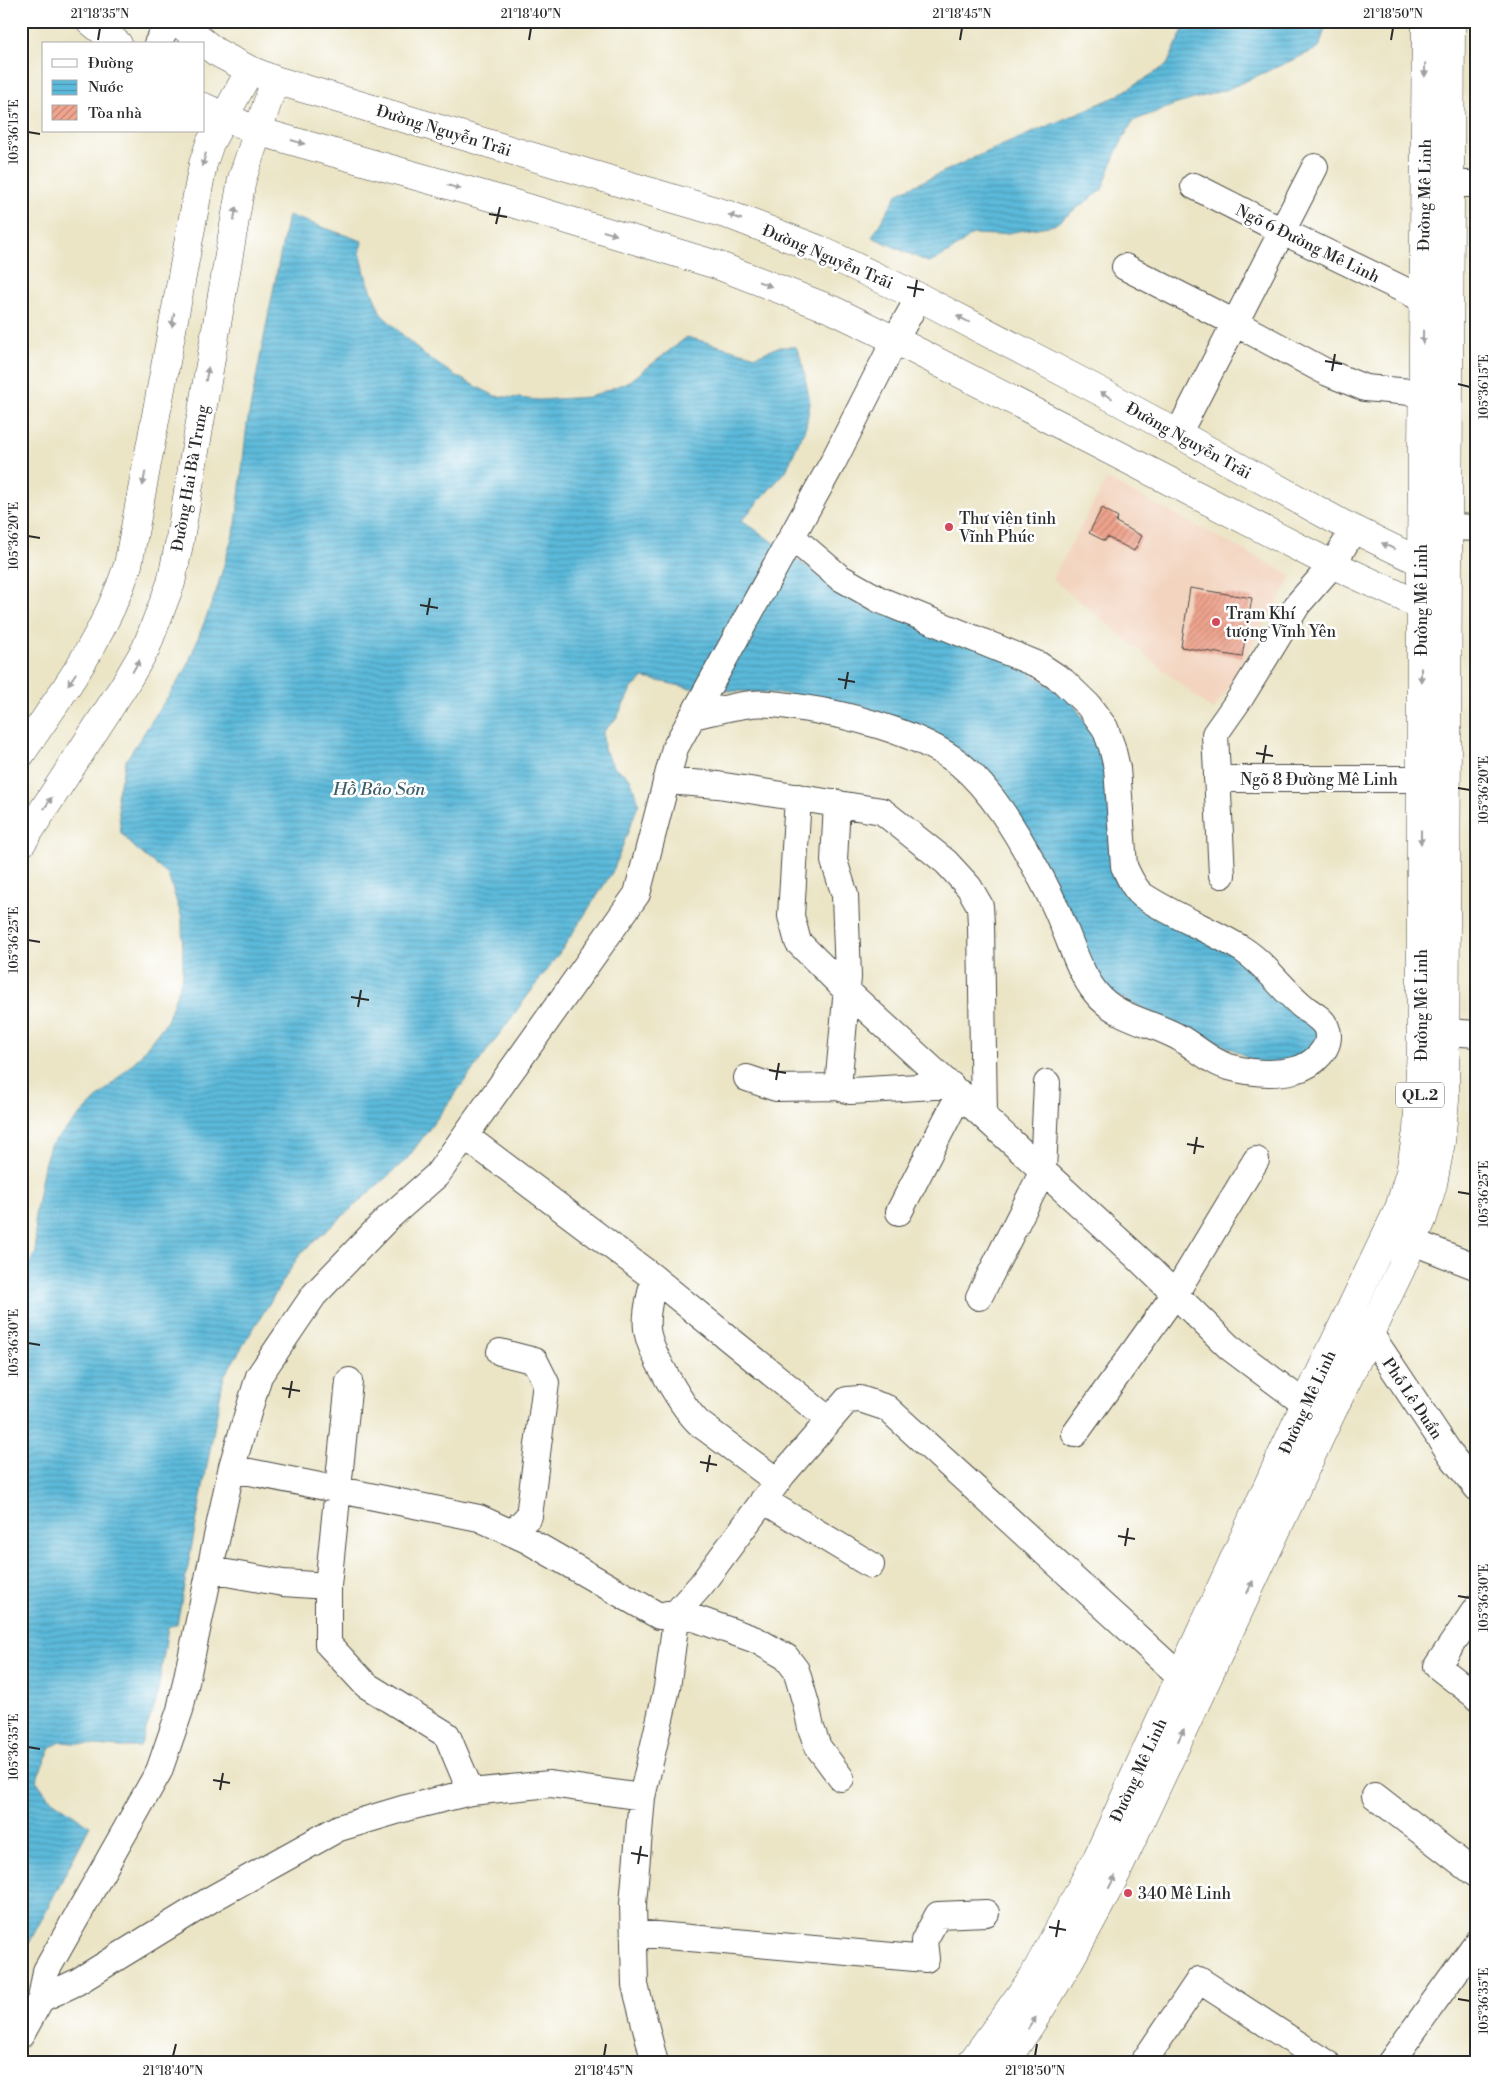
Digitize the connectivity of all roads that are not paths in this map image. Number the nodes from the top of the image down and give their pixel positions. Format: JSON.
{"nodes":[{"id":1,"x":90,"y":21,"type":"edge"},
{"id":2,"x":170,"y":21,"type":"edge"},
{"id":3,"x":176,"y":21,"type":"edge"},
{"id":4,"x":1426,"y":21,"type":"edge"},
{"id":5,"x":1451,"y":21,"type":"edge"},
{"id":6,"x":116,"y":42,"type":"edge"},
{"id":7,"x":157,"y":42,"type":"edge"},
{"id":8,"x":203,"y":42,"type":"edge"},
{"id":9,"x":205,"y":43,"type":"edge"},
{"id":10,"x":250,"y":70,"type":"junction"},
{"id":11,"x":275,"y":80,"type":"junction"},
{"id":12,"x":214,"y":112,"type":"edge"},
{"id":13,"x":257,"y":131,"type":"junction"},
{"id":14,"x":1315,"y":167,"type":"dead end"},
{"id":15,"x":1464,"y":184,"type":"edge"},
{"id":16,"x":1194,"y":186,"type":"dead end"},
{"id":17,"x":1282,"y":231,"type":"junction"},
{"id":18,"x":1125,"y":267,"type":"dead end"},
{"id":19,"x":919,"y":297,"type":"junction"},
{"id":20,"x":1423,"y":299,"type":"junction"},
{"id":21,"x":1235,"y":322,"type":"junction"},
{"id":22,"x":895,"y":340,"type":"junction"},
{"id":23,"x":1422,"y":393,"type":"junction"},
{"id":24,"x":1178,"y":434,"type":"junction"},
{"id":25,"x":1421,"y":526,"type":"junction"},
{"id":26,"x":1448,"y":528,"type":"junction"},
{"id":27,"x":1477,"y":528,"type":"edge"},
{"id":28,"x":1354,"y":529,"type":"junction"},
{"id":29,"x":790,"y":540,"type":"junction"},
{"id":30,"x":1421,"y":562,"type":"junction"},
{"id":31,"x":1333,"y":564,"type":"junction"},
{"id":32,"x":1448,"y":576,"type":"junction"},
{"id":33,"x":1421,"y":605,"type":"junction"},
{"id":34,"x":1447,"y":619,"type":"junction"},
{"id":35,"x":696,"y":711,"type":"junction"},
{"id":36,"x":21,"y":754,"type":"edge"},
{"id":37,"x":1420,"y":779,"type":"junction"},
{"id":38,"x":1217,"y":780,"type":"junction"},
{"id":39,"x":666,"y":781,"type":"junction"},
{"id":40,"x":798,"y":797,"type":"junction"},
{"id":41,"x":837,"y":803,"type":"junction"},
{"id":42,"x":24,"y":832,"type":"edge"},
{"id":43,"x":1222,"y":875,"type":"dead end"},
{"id":44,"x":847,"y":991,"type":"junction"},
{"id":45,"x":1446,"y":1032,"type":"junction"},
{"id":46,"x":1477,"y":1034,"type":"edge"},
{"id":47,"x":747,"y":1078,"type":"dead end"},
{"id":48,"x":1047,"y":1083,"type":"dead end"},
{"id":49,"x":838,"y":1087,"type":"junction"},
{"id":50,"x":955,"y":1089,"type":"junction"},
{"id":51,"x":984,"y":1116,"type":"junction"},
{"id":52,"x":465,"y":1136,"type":"junction"},
{"id":53,"x":1256,"y":1160,"type":"dead end"},
{"id":54,"x":1043,"y":1171,"type":"junction"},
{"id":55,"x":899,"y":1212,"type":"dead end"},
{"id":56,"x":1413,"y":1242,"type":"junction"},
{"id":57,"x":1477,"y":1267,"type":"edge"},
{"id":58,"x":654,"y":1278,"type":"junction"},
{"id":59,"x":1175,"y":1294,"type":"junction"},
{"id":60,"x":979,"y":1297,"type":"dead end"},
{"id":61,"x":1352,"y":1306,"type":"junction"},
{"id":62,"x":1369,"y":1334,"type":"junction"},
{"id":63,"x":500,"y":1352,"type":"dead end"},
{"id":64,"x":349,"y":1381,"type":"dead end"},
{"id":65,"x":1305,"y":1404,"type":"junction"},
{"id":66,"x":829,"y":1420,"type":"junction"},
{"id":67,"x":1075,"y":1434,"type":"dead end"},
{"id":68,"x":231,"y":1472,"type":"junction"},
{"id":69,"x":1477,"y":1488,"type":"edge"},
{"id":70,"x":339,"y":1491,"type":"junction"},
{"id":71,"x":770,"y":1491,"type":"junction"},
{"id":72,"x":512,"y":1533,"type":"junction"},
{"id":73,"x":871,"y":1565,"type":"dead end"},
{"id":74,"x":210,"y":1570,"type":"junction"},
{"id":75,"x":328,"y":1586,"type":"junction"},
{"id":76,"x":1477,"y":1607,"type":"edge"},
{"id":77,"x":677,"y":1612,"type":"junction"},
{"id":78,"x":1181,"y":1677,"type":"junction"},
{"id":79,"x":1477,"y":1697,"type":"edge"},
{"id":80,"x":840,"y":1778,"type":"dead end"},
{"id":81,"x":470,"y":1792,"type":"junction"},
{"id":82,"x":1375,"y":1796,"type":"dead end"},
{"id":83,"x":642,"y":1797,"type":"junction"},
{"id":84,"x":1477,"y":1875,"type":"edge"},
{"id":85,"x":986,"y":1913,"type":"dead end"},
{"id":86,"x":634,"y":1933,"type":"junction"},
{"id":87,"x":1477,"y":1942,"type":"edge"},
{"id":88,"x":41,"y":2000,"type":"junction"},
{"id":89,"x":21,"y":2035,"type":"edge"},
{"id":90,"x":655,"y":2063,"type":"edge"},
{"id":91,"x":971,"y":2063,"type":"edge"},
{"id":92,"x":1004,"y":2063,"type":"edge"},
{"id":93,"x":1143,"y":2063,"type":"edge"},
{"id":94,"x":1327,"y":2063,"type":"edge"},
{"id":95,"x":1390,"y":2063,"type":"edge"}],
"edges":[{"from":1,"to":6,"type":"main road"},
{"from":2,"to":7,"type":"street"},
{"from":3,"to":8,"type":"main road","name":"Đường Nguyễn Trãi"},
{"from":4,"to":20,"type":"main road","name":"Đường Mê Linh","number":"QL.2","one_way":true},
{"from":5,"to":15,"type":"main road","name":"Đường Mê Linh","number":"QL.2"},
{"from":9,"to":10,"type":"main road","name":"Đường Nguyễn Trãi"},
{"from":10,"to":11,"type":"main road","name":"Đường Nguyễn Trãi"},
{"from":10,"to":12,"type":"main road"},
{"from":11,"to":13,"type":"main road","name":"Đường Hai Bà Trưng"},
{"from":19,"to":11,"type":"main road","name":"Đường Nguyễn Trãi","one_way":true},
{"from":12,"to":13,"type":"main road"},
{"from":12,"to":36,"type":"main road","one_way":true},
{"from":13,"to":22,"type":"main road","one_way":true},
{"from":42,"to":13,"type":"main road","name":"Đường Hai Bà Trưng","one_way":true},
{"from":14,"to":17,"type":"street"},
{"from":15,"to":26,"type":"main road","name":"Đường Mê Linh","number":"QL.2"},
{"from":16,"to":17,"type":"street","name":"Ngõ 6 Đường Mê Linh"},
{"from":17,"to":20,"type":"street","name":"Ngõ 6 Đường Mê Linh"},
{"from":17,"to":21,"type":"street"},
{"from":18,"to":21,"type":"street"},
{"from":19,"to":22,"type":"street"},
{"from":24,"to":19,"type":"main road","name":"Đường Nguyễn Trãi","one_way":true},
{"from":20,"to":23,"type":"main road","name":"Đường Mê Linh","number":"QL.2","one_way":true},
{"from":21,"to":23,"type":"street"},
{"from":21,"to":24,"type":"street"},
{"from":22,"to":29,"type":"street"},
{"from":22,"to":31,"type":"main road"},
{"from":23,"to":25,"type":"main road","name":"Đường Mê Linh","number":"QL.2"},
{"from":24,"to":28,"type":"main road","name":"Đường Nguyễn Trãi"},
{"from":25,"to":26,"type":"street"},
{"from":25,"to":30,"type":"main road","name":"Đường Mê Linh","number":"QL.2"},
{"from":26,"to":27,"type":"street"},
{"from":26,"to":32,"type":"main road","name":"Đường Mê Linh","number":"QL.2"},
{"from":30,"to":28,"type":"main road","name":"Đường Nguyễn Trãi","one_way":true},
{"from":28,"to":31,"type":"street"},
{"from":29,"to":35,"type":"street"},
{"from":29,"to":35,"type":"street"},
{"from":30,"to":32,"type":"main road","name":"Đường Nguyễn Trãi"},
{"from":30,"to":33,"type":"main road","name":"Đường Mê Linh","number":"QL.2"},
{"from":31,"to":33,"type":"main road"},
{"from":31,"to":38,"type":"street"},
{"from":32,"to":34,"type":"main road","name":"Đường Mê Linh","number":"QL.2"},
{"from":33,"to":34,"type":"main road"},
{"from":33,"to":37,"type":"main road","name":"Đường Mê Linh","number":"QL.2","one_way":true},
{"from":34,"to":45,"type":"main road","name":"Đường Mê Linh","number":"QL.2"},
{"from":35,"to":39,"type":"street"},
{"from":37,"to":38,"type":"street","name":"Ngõ 8 Đường Mê Linh"},
{"from":37,"to":61,"type":"main road","name":"Đường Mê Linh","number":"QL.2","one_way":true},
{"from":38,"to":43,"type":"street"},
{"from":39,"to":40,"type":"street"},
{"from":39,"to":52,"type":"street"},
{"from":40,"to":41,"type":"street"},
{"from":40,"to":44,"type":"street"},
{"from":41,"to":44,"type":"street"},
{"from":41,"to":51,"type":"street"},
{"from":44,"to":49,"type":"street"},
{"from":44,"to":50,"type":"street"},
{"from":45,"to":46,"type":"street"},
{"from":45,"to":56,"type":"main road","name":"Đường Mê Linh","number":"QL.2"},
{"from":47,"to":49,"type":"street"},
{"from":48,"to":54,"type":"street"},
{"from":49,"to":50,"type":"street"},
{"from":50,"to":51,"type":"street"},
{"from":50,"to":55,"type":"street"},
{"from":51,"to":54,"type":"street"},
{"from":52,"to":58,"type":"street"},
{"from":52,"to":68,"type":"street"},
{"from":53,"to":59,"type":"street"},
{"from":54,"to":59,"type":"street"},
{"from":54,"to":60,"type":"street"},
{"from":56,"to":57,"type":"street"},
{"from":56,"to":62,"type":"main road","name":"Đường Mê Linh","number":"QL.2"},
{"from":58,"to":66,"type":"street"},
{"from":58,"to":71,"type":"street"},
{"from":59,"to":65,"type":"street"},
{"from":59,"to":67,"type":"street"},
{"from":61,"to":62,"type":"street","name":"Phố Lê Duẩn"},
{"from":61,"to":65,"type":"main road","name":"Đường Mê Linh","number":"QL.2"},
{"from":62,"to":69,"type":"street","name":"Phố Lê Duẩn"},
{"from":92,"to":62,"type":"main road","name":"Đường Mê Linh","number":"QL.2","one_way":true},
{"from":63,"to":72,"type":"street"},
{"from":64,"to":70,"type":"street"},
{"from":65,"to":78,"type":"main road","name":"Đường Mê Linh","number":"QL.2"},
{"from":66,"to":71,"type":"street"},
{"from":66,"to":78,"type":"street"},
{"from":68,"to":70,"type":"street"},
{"from":68,"to":74,"type":"street"},
{"from":70,"to":72,"type":"street"},
{"from":70,"to":75,"type":"street"},
{"from":71,"to":73,"type":"street"},
{"from":71,"to":77,"type":"street"},
{"from":72,"to":77,"type":"street"},
{"from":74,"to":75,"type":"street"},
{"from":74,"to":88,"type":"street"},
{"from":75,"to":81,"type":"street"},
{"from":76,"to":79,"type":"street"},
{"from":77,"to":80,"type":"street"},
{"from":77,"to":83,"type":"street"},
{"from":78,"to":91,"type":"main road","name":"Đường Mê Linh","number":"QL.2"},
{"from":81,"to":83,"type":"street"},
{"from":81,"to":88,"type":"street"},
{"from":82,"to":84,"type":"street"},
{"from":83,"to":86,"type":"street"},
{"from":85,"to":86,"type":"street"},
{"from":86,"to":90,"type":"street"},
{"from":87,"to":95,"type":"street"},
{"from":88,"to":89,"type":"street"},
{"from":93,"to":94,"type":"street"}]}
